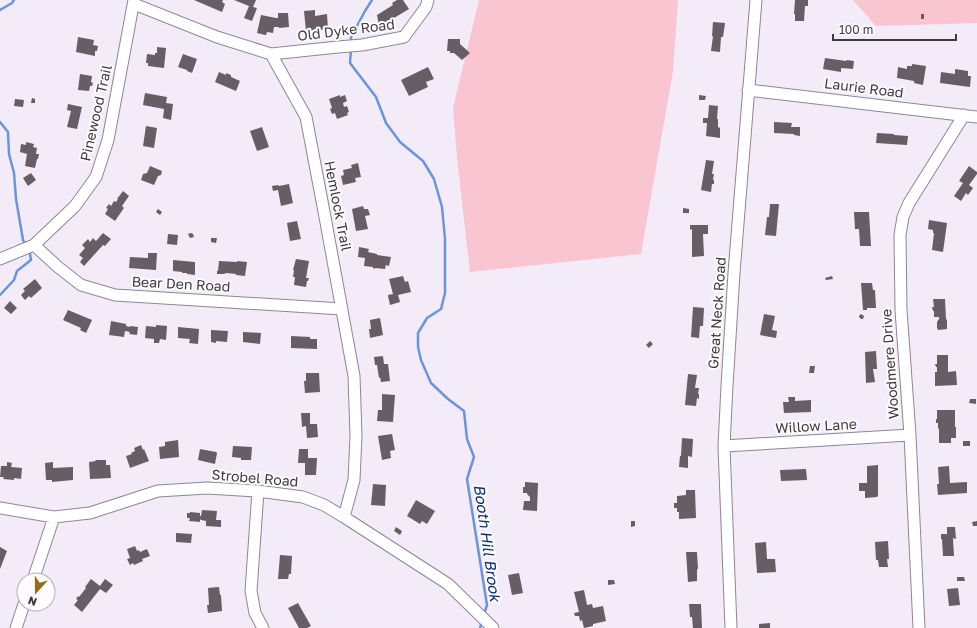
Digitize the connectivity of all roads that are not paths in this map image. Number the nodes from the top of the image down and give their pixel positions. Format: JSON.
{"nodes":[{"id":1,"x":428,"y":0,"type":"edge"},
{"id":2,"x":756,"y":0,"type":"edge"},
{"id":3,"x":134,"y":2,"type":"edge"},
{"id":4,"x":271,"y":54,"type":"junction"},
{"id":5,"x":748,"y":90,"type":"junction"},
{"id":6,"x":964,"y":115,"type":"junction"},
{"id":7,"x":977,"y":117,"type":"edge"},
{"id":8,"x":29,"y":247,"type":"junction"},
{"id":9,"x":0,"y":259,"type":"edge"},
{"id":10,"x":342,"y":309,"type":"junction"},
{"id":11,"x":910,"y":436,"type":"junction"},
{"id":12,"x":724,"y":446,"type":"junction"},
{"id":13,"x":258,"y":491,"type":"junction"},
{"id":14,"x":0,"y":508,"type":"edge"},
{"id":15,"x":54,"y":517,"type":"junction"},
{"id":16,"x":344,"y":517,"type":"junction"},
{"id":17,"x":36,"y":572,"type":"edge"},
{"id":18,"x":21,"y":612,"type":"edge"},
{"id":19,"x":492,"y":627,"type":"edge"},
{"id":20,"x":16,"y":628,"type":"edge"},
{"id":21,"x":263,"y":628,"type":"edge"},
{"id":22,"x":731,"y":628,"type":"edge"},
{"id":23,"x":919,"y":628,"type":"edge"}],
"edges":[{"from":1,"to":4,"type":"street","name":"Old Dyke Road"},
{"from":2,"to":5,"type":"street","name":"Great Neck Road"},
{"from":3,"to":4,"type":"street"},
{"from":3,"to":8,"type":"street","name":"Pinewood Trail"},
{"from":4,"to":10,"type":"street","name":"Hemlock Trail"},
{"from":5,"to":6,"type":"street","name":"Laurie Road"},
{"from":5,"to":12,"type":"street","name":"Great Neck Road"},
{"from":6,"to":7,"type":"street","name":"Laurie Road"},
{"from":6,"to":11,"type":"street","name":"Woodmere Drive"},
{"from":8,"to":9,"type":"street","name":"Pinewood Trail"},
{"from":8,"to":10,"type":"street","name":"Bear Den Road"},
{"from":10,"to":16,"type":"street","name":"Hemlock Trail"},
{"from":11,"to":12,"type":"street","name":"Willow Lane"},
{"from":11,"to":23,"type":"street","name":"Woodmere Drive"},
{"from":12,"to":22,"type":"street","name":"Great Neck Road"},
{"from":13,"to":15,"type":"street","name":"Strobel Road"},
{"from":13,"to":16,"type":"street","name":"Strobel Road"},
{"from":13,"to":21,"type":"street"},
{"from":14,"to":15,"type":"street","name":"Strobel Road"},
{"from":15,"to":17,"type":"street"},
{"from":16,"to":19,"type":"street","name":"Strobel Road"},
{"from":18,"to":20,"type":"street"}]}
